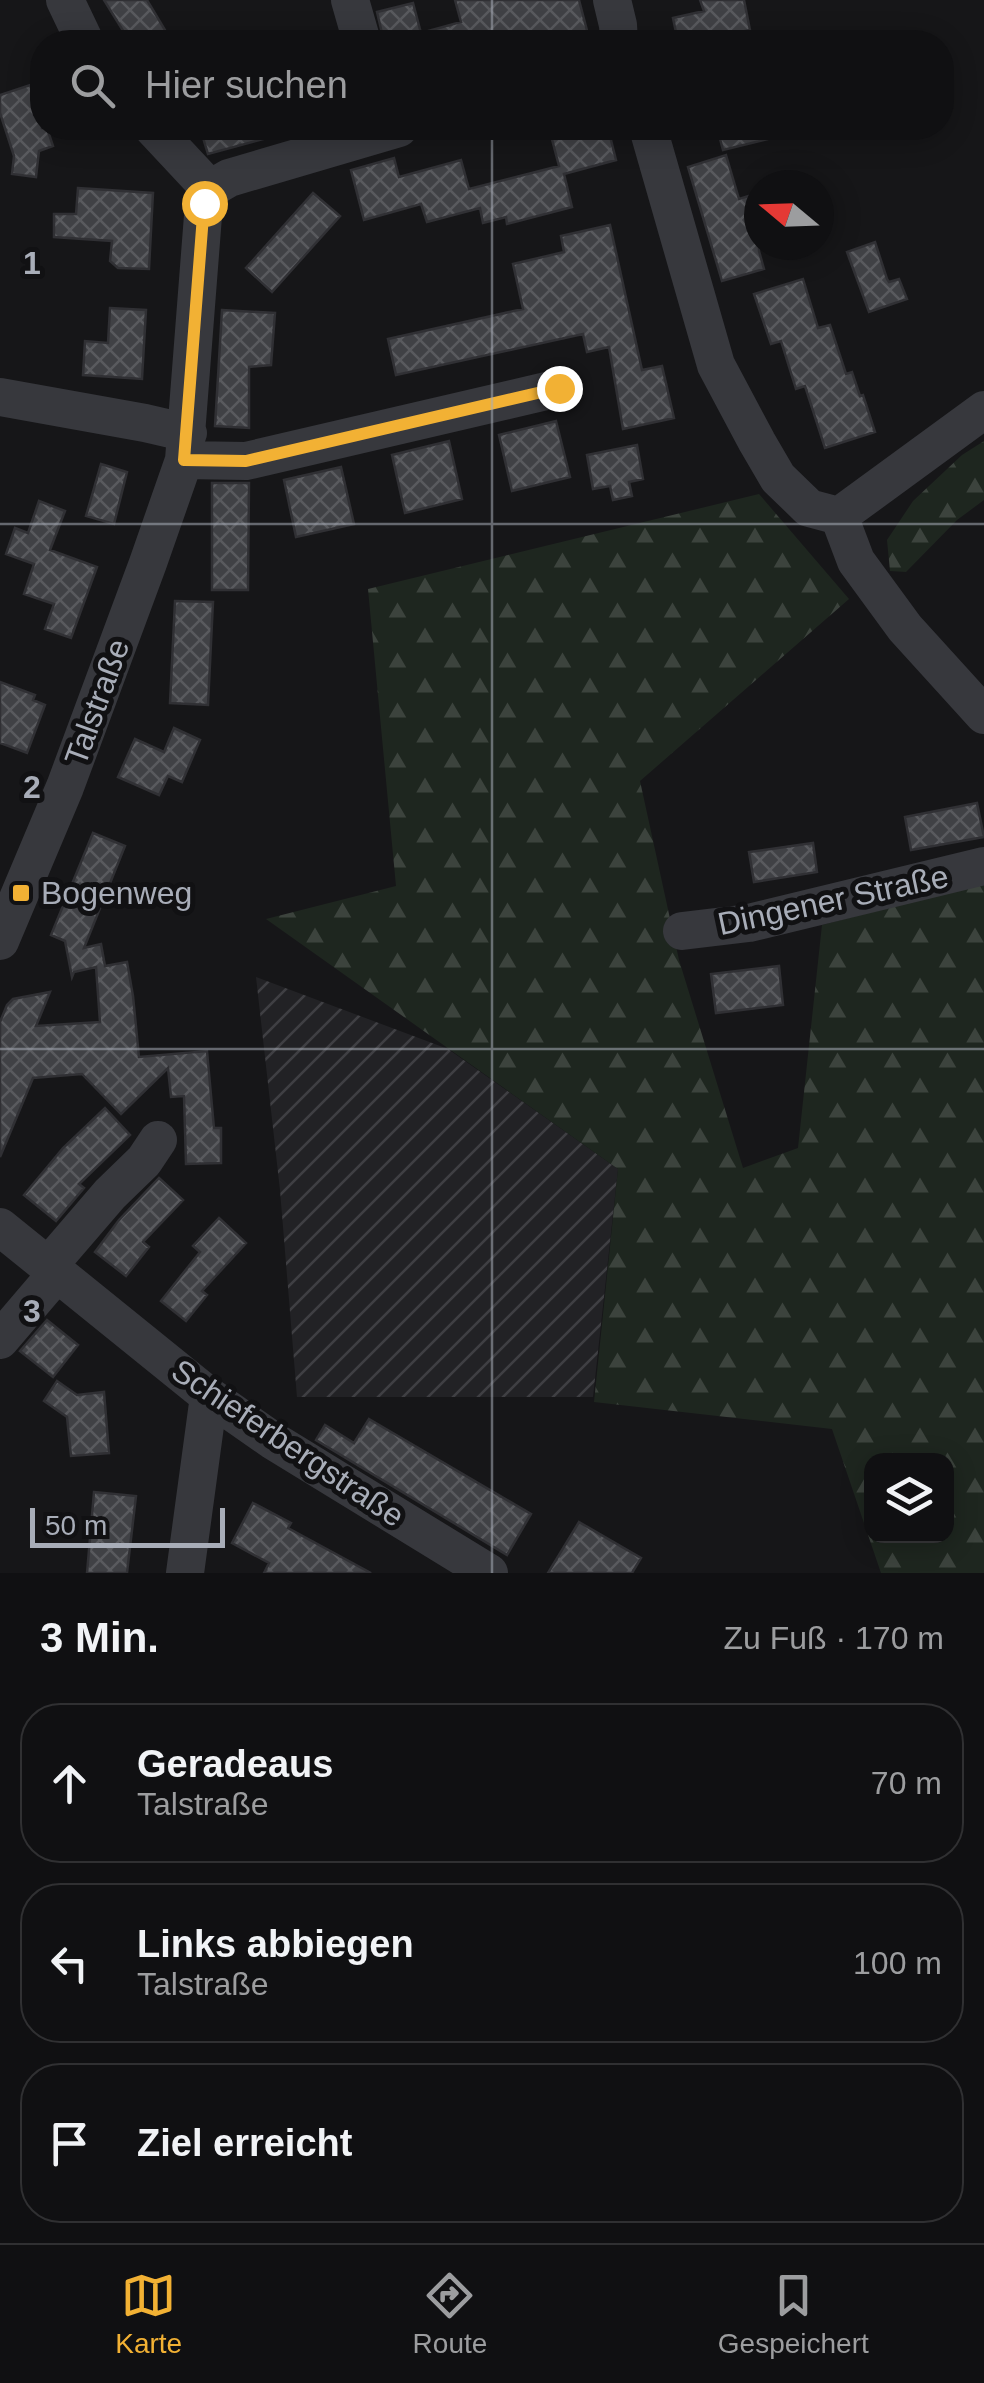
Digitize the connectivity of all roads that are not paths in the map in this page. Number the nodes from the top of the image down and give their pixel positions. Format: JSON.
{"nodes":[{"id":1,"x":65,"y":0,"type":"edge"},
{"id":2,"x":350,"y":0,"type":"edge"},
{"id":3,"x":612,"y":0,"type":"edge"},
{"id":4,"x":79,"y":30,"type":"edge"},
{"id":5,"x":359,"y":30,"type":"edge"},
{"id":6,"x":618,"y":30,"type":"edge"},
{"id":7,"x":164,"y":140,"type":"edge"},
{"id":8,"x":354,"y":140,"type":"edge"},
{"id":9,"x":651,"y":140,"type":"edge"},
{"id":10,"x":210,"y":189,"type":"junction"},
{"id":11,"x":559,"y":388,"type":"dead end"},
{"id":12,"x":0,"y":397,"type":"edge"},
{"id":13,"x":984,"y":410,"type":"edge"},
{"id":14,"x":186,"y":446,"type":"junction"},
{"id":15,"x":839,"y":516,"type":"junction"},
{"id":16,"x":984,"y":715,"type":"edge"},
{"id":17,"x":984,"y":866,"type":"edge"},
{"id":18,"x":682,"y":931,"type":"dead end"},
{"id":19,"x":0,"y":941,"type":"edge"},
{"id":20,"x":158,"y":1140,"type":"dead end"},
{"id":21,"x":0,"y":1227,"type":"edge"},
{"id":22,"x":53,"y":1268,"type":"junction"},
{"id":23,"x":0,"y":1340,"type":"edge"},
{"id":24,"x":210,"y":1396,"type":"junction"},
{"id":25,"x":184,"y":1573,"type":"edge"},
{"id":26,"x":489,"y":1573,"type":"edge"}],
"edges":[{"from":1,"to":4,"type":"street"},
{"from":2,"to":5,"type":"street"},
{"from":3,"to":6,"type":"street"},
{"from":7,"to":10,"type":"street"},
{"from":8,"to":10,"type":"street"},
{"from":9,"to":15,"type":"street"},
{"from":10,"to":14,"type":"street","name":"Talstraße"},
{"from":11,"to":14,"type":"street"},
{"from":12,"to":14,"type":"street"},
{"from":13,"to":15,"type":"street"},
{"from":14,"to":19,"type":"street","name":"Talstraße"},
{"from":15,"to":16,"type":"street"},
{"from":17,"to":18,"type":"street","name":"Dingener Straße"},
{"from":20,"to":22,"type":"street"},
{"from":21,"to":22,"type":"street","name":"Schieferbergstraße"},
{"from":22,"to":23,"type":"street"},
{"from":22,"to":24,"type":"street","name":"Schieferbergstraße"},
{"from":24,"to":25,"type":"street"},
{"from":24,"to":26,"type":"street","name":"Schieferbergstraße"}]}
